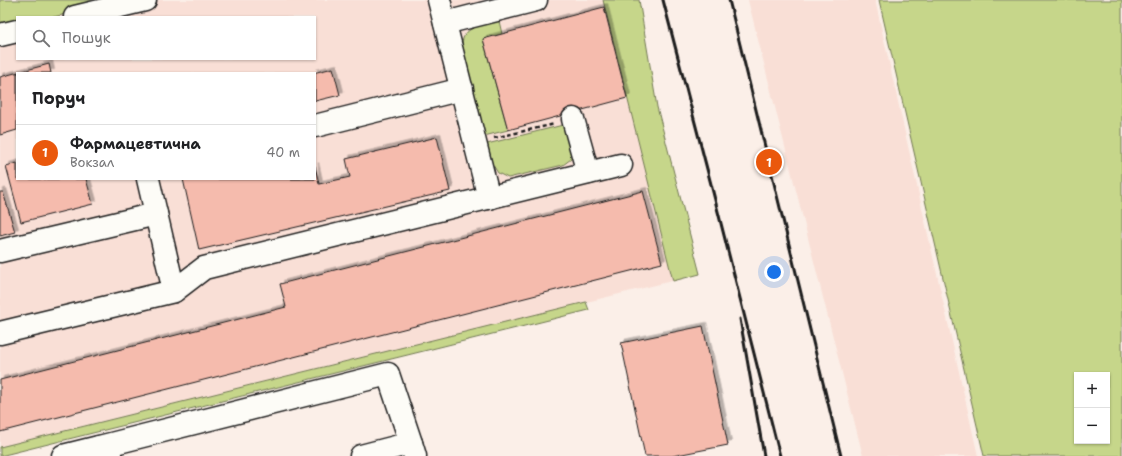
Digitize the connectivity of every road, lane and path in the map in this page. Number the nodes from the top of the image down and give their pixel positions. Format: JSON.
{"nodes":[{"id":1,"x":145,"y":0,"type":"edge"},
{"id":2,"x":439,"y":0,"type":"edge"},
{"id":3,"x":532,"y":0,"type":"edge"},
{"id":4,"x":79,"y":16,"type":"edge"},
{"id":5,"x":445,"y":23,"type":"junction"},
{"id":6,"x":16,"y":31,"type":"edge"},
{"id":7,"x":0,"y":35,"type":"edge"},
{"id":8,"x":462,"y":89,"type":"junction"},
{"id":9,"x":573,"y":119,"type":"joint"},
{"id":10,"x":316,"y":126,"type":"edge"},
{"id":11,"x":475,"y":142,"type":"junction"},
{"id":12,"x":621,"y":165,"type":"dead end"},
{"id":13,"x":588,"y":173,"type":"junction"},
{"id":14,"x":148,"y":180,"type":"edge"},
{"id":15,"x":489,"y":198,"type":"junction"},
{"id":16,"x":156,"y":214,"type":"junction"},
{"id":17,"x":0,"y":251,"type":"edge"},
{"id":18,"x":174,"y":291,"type":"junction"},
{"id":19,"x":0,"y":333,"type":"edge"},
{"id":20,"x":413,"y":449,"type":"edge"},
{"id":21,"x":105,"y":451,"type":"edge"},
{"id":22,"x":63,"y":456,"type":"edge"},
{"id":23,"x":361,"y":456,"type":"edge"}],
"edges":[{"from":1,"to":4,"type":"lane"},
{"from":2,"to":5,"type":"lane"},
{"from":3,"to":5,"type":"lane"},
{"from":5,"to":8,"type":"lane"},
{"from":6,"to":7,"type":"lane"},
{"from":8,"to":10,"type":"lane"},
{"from":8,"to":11,"type":"lane"},
{"from":9,"to":11,"type":"path"},
{"from":9,"to":13,"type":"lane"},
{"from":11,"to":15,"type":"lane"},
{"from":12,"to":13,"type":"lane"},
{"from":13,"to":15,"type":"lane"},
{"from":14,"to":16,"type":"lane"},
{"from":15,"to":18,"type":"lane"},
{"from":16,"to":17,"type":"lane"},
{"from":16,"to":18,"type":"lane"},
{"from":18,"to":19,"type":"lane"},
{"from":20,"to":21,"type":"lane"},
{"from":20,"to":23,"type":"lane"},
{"from":21,"to":22,"type":"lane"}]}
